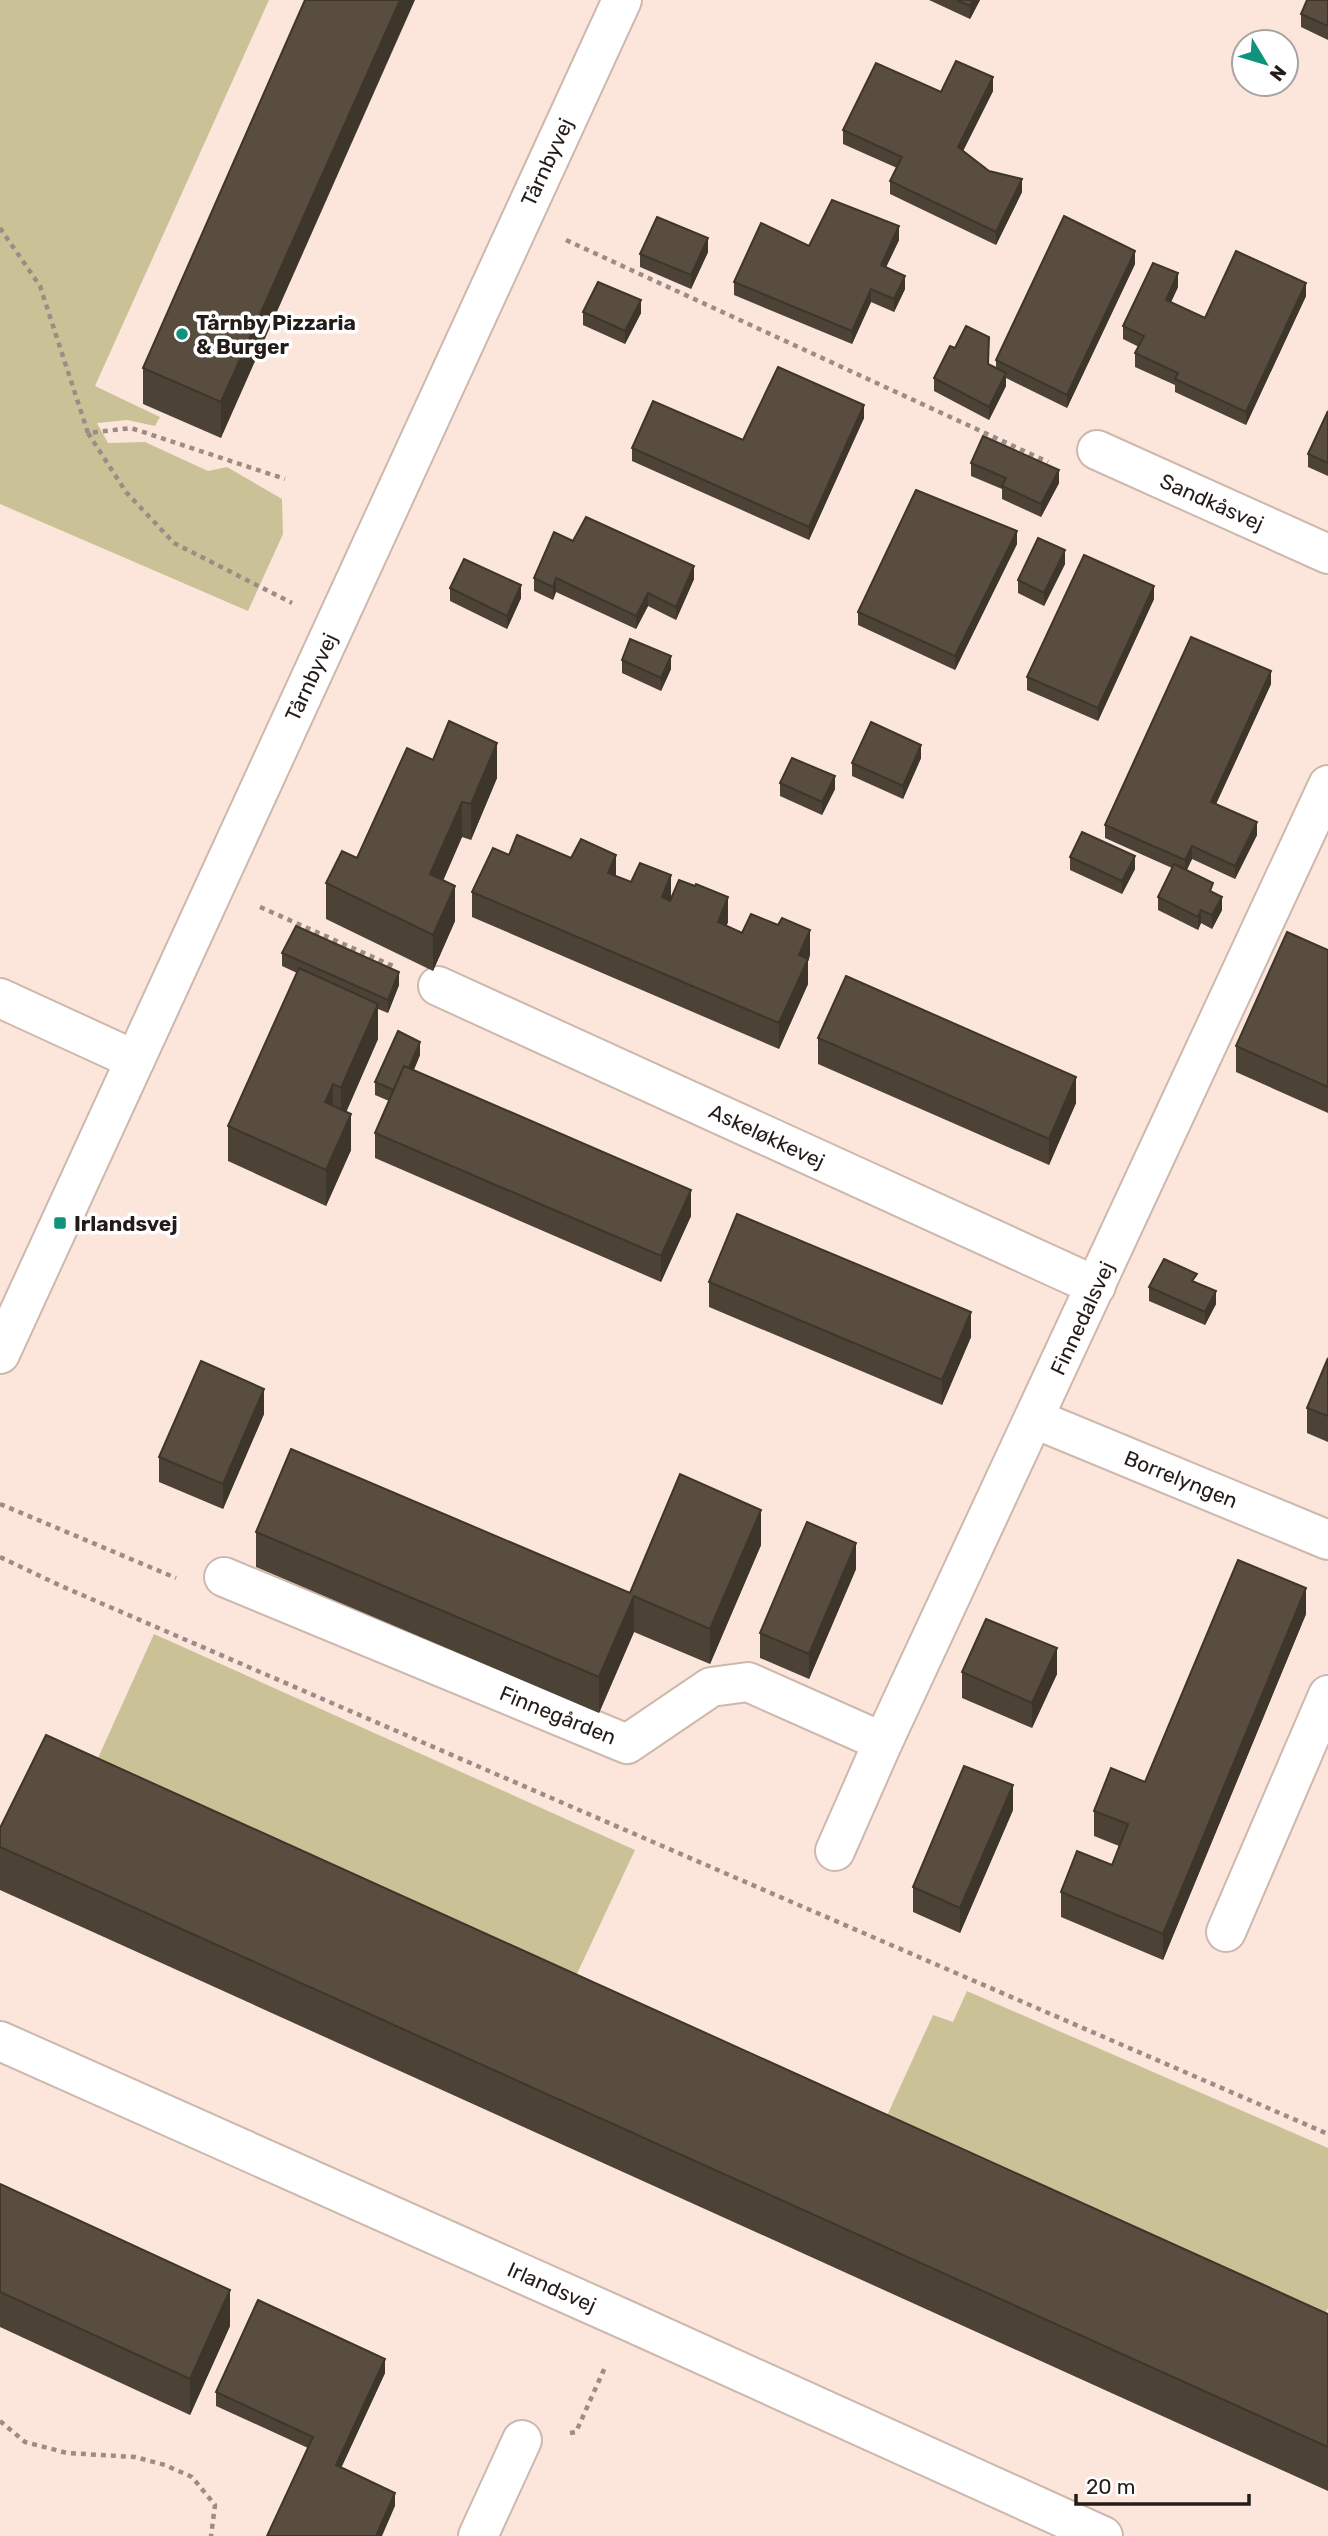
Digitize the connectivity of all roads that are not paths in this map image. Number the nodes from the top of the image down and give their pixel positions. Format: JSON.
{"nodes":[{"id":1,"x":622,"y":0,"type":"edge"},
{"id":2,"x":1097,"y":450,"type":"road end"},
{"id":3,"x":1328,"y":554,"type":"edge"},
{"id":4,"x":1328,"y":785,"type":"edge"},
{"id":5,"x":438,"y":986,"type":"road end"},
{"id":6,"x":0,"y":998,"type":"edge"},
{"id":7,"x":135,"y":1060,"type":"junction"},
{"id":8,"x":1096,"y":1286,"type":"junction"},
{"id":9,"x":0,"y":1354,"type":"edge"},
{"id":10,"x":1035,"y":1419,"type":"junction"},
{"id":11,"x":1328,"y":1540,"type":"edge"},
{"id":12,"x":224,"y":1577,"type":"road end"},
{"id":13,"x":1328,"y":1695,"type":"edge"},
{"id":14,"x":883,"y":1742,"type":"junction"},
{"id":15,"x":835,"y":1851,"type":"dead end"},
{"id":16,"x":1226,"y":1932,"type":"dead end"},
{"id":17,"x":0,"y":2041,"type":"edge"},
{"id":18,"x":522,"y":2440,"type":"road end"},
{"id":19,"x":1065,"y":2528,"type":"edge"},
{"id":20,"x":478,"y":2536,"type":"edge"},
{"id":21,"x":1103,"y":2536,"type":"edge"}],
"edges":[{"from":1,"to":7,"type":"street","name":"Tårnbyvej"},
{"from":2,"to":3,"type":"street","name":"Sandkåsvej"},
{"from":4,"to":8,"type":"street","name":"Finnedalsvej"},
{"from":5,"to":8,"type":"street","name":"Askeløkkevej"},
{"from":6,"to":7,"type":"street"},
{"from":7,"to":9,"type":"street","name":"Tårnbyvej"},
{"from":8,"to":10,"type":"street","name":"Finnedalsvej"},
{"from":10,"to":11,"type":"street","name":"Borrelyngen"},
{"from":10,"to":14,"type":"street","name":"Finnedalsvej"},
{"from":12,"to":14,"type":"street","name":"Finnegården"},
{"from":13,"to":16,"type":"street"},
{"from":14,"to":15,"type":"street","name":"Finnedalsvej"},
{"from":17,"to":19,"type":"street","name":"Irlandsvej"},
{"from":18,"to":20,"type":"street"},
{"from":19,"to":21,"type":"street","name":"Irlandsvej"}]}
